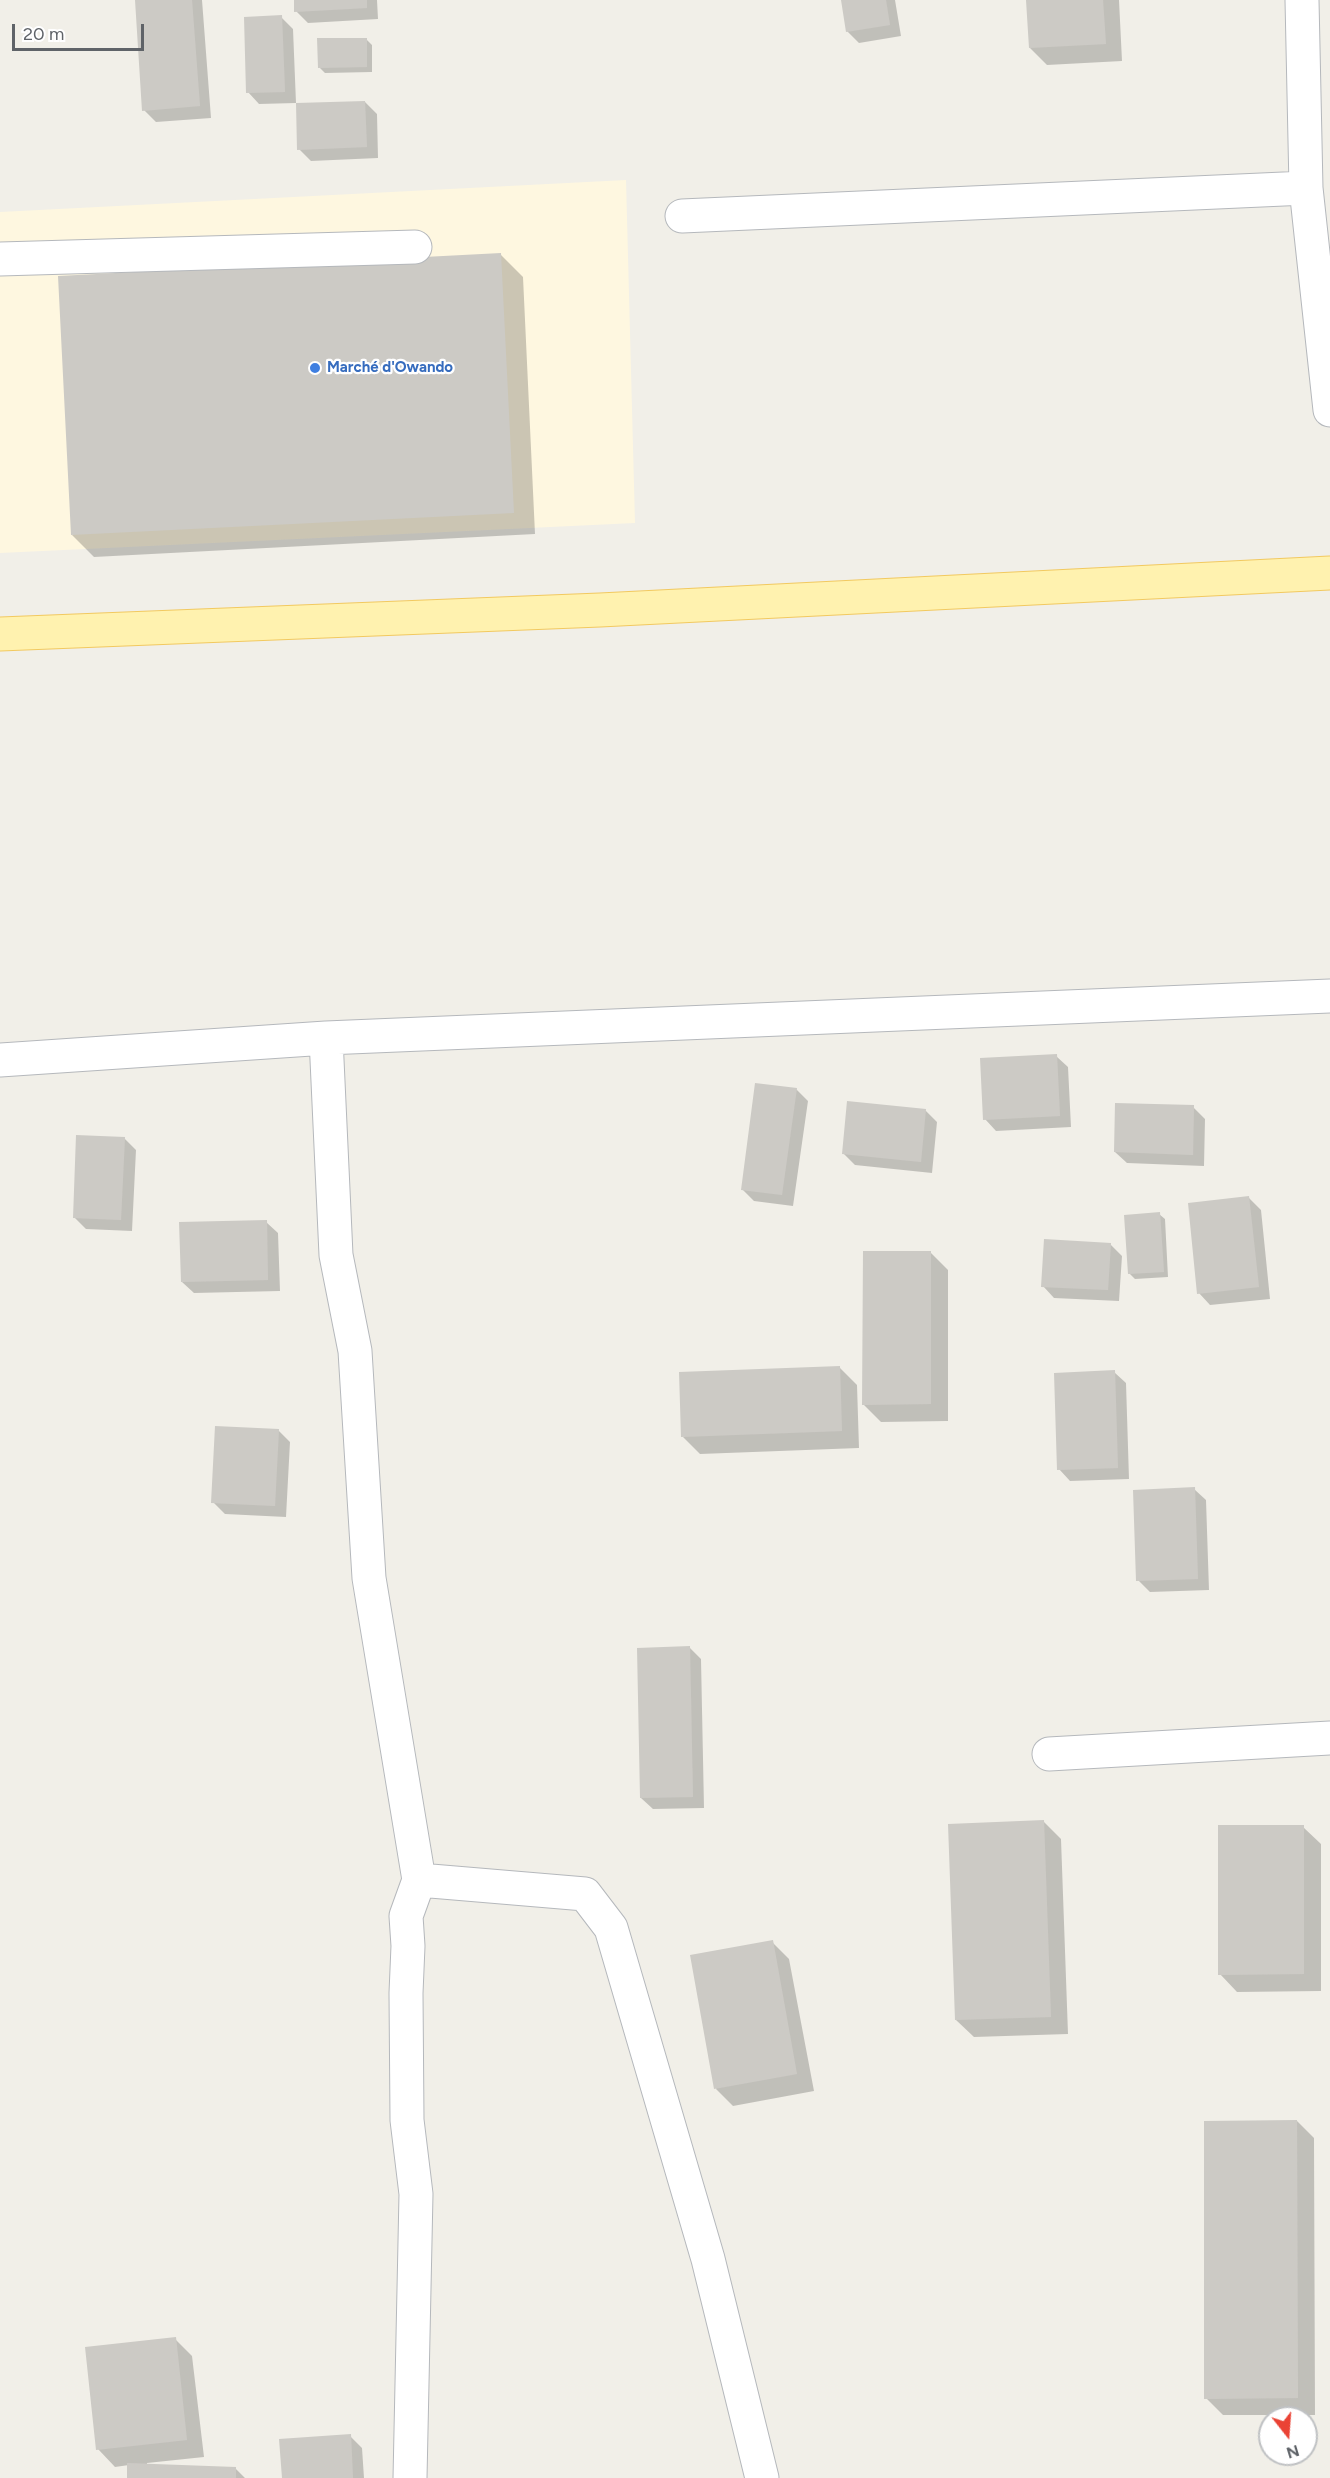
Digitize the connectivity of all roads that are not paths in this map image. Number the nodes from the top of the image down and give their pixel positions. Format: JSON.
{"nodes":[{"id":1,"x":1302,"y":0,"type":"edge"},
{"id":2,"x":1306,"y":188,"type":"junction"},
{"id":3,"x":682,"y":216,"type":"dead end"},
{"id":4,"x":415,"y":247,"type":"dead end"},
{"id":5,"x":0,"y":259,"type":"edge"},
{"id":6,"x":1330,"y":410,"type":"edge"},
{"id":7,"x":1330,"y":573,"type":"edge"},
{"id":8,"x":0,"y":634,"type":"edge"},
{"id":9,"x":1330,"y":996,"type":"edge"},
{"id":10,"x":326,"y":1038,"type":"junction"},
{"id":11,"x":0,"y":1059,"type":"edge"},
{"id":12,"x":1330,"y":1738,"type":"edge"},
{"id":13,"x":1049,"y":1754,"type":"dead end"},
{"id":14,"x":419,"y":1880,"type":"junction"},
{"id":15,"x":410,"y":2478,"type":"edge"},
{"id":16,"x":762,"y":2478,"type":"edge"}],
"edges":[{"from":1,"to":2,"type":"street"},
{"from":2,"to":3,"type":"street"},
{"from":2,"to":6,"type":"street"},
{"from":4,"to":5,"type":"street"},
{"from":7,"to":8,"type":"main road"},
{"from":9,"to":10,"type":"street"},
{"from":10,"to":11,"type":"street"},
{"from":10,"to":14,"type":"street"},
{"from":12,"to":13,"type":"street"},
{"from":14,"to":15,"type":"street"},
{"from":14,"to":16,"type":"street"}]}
